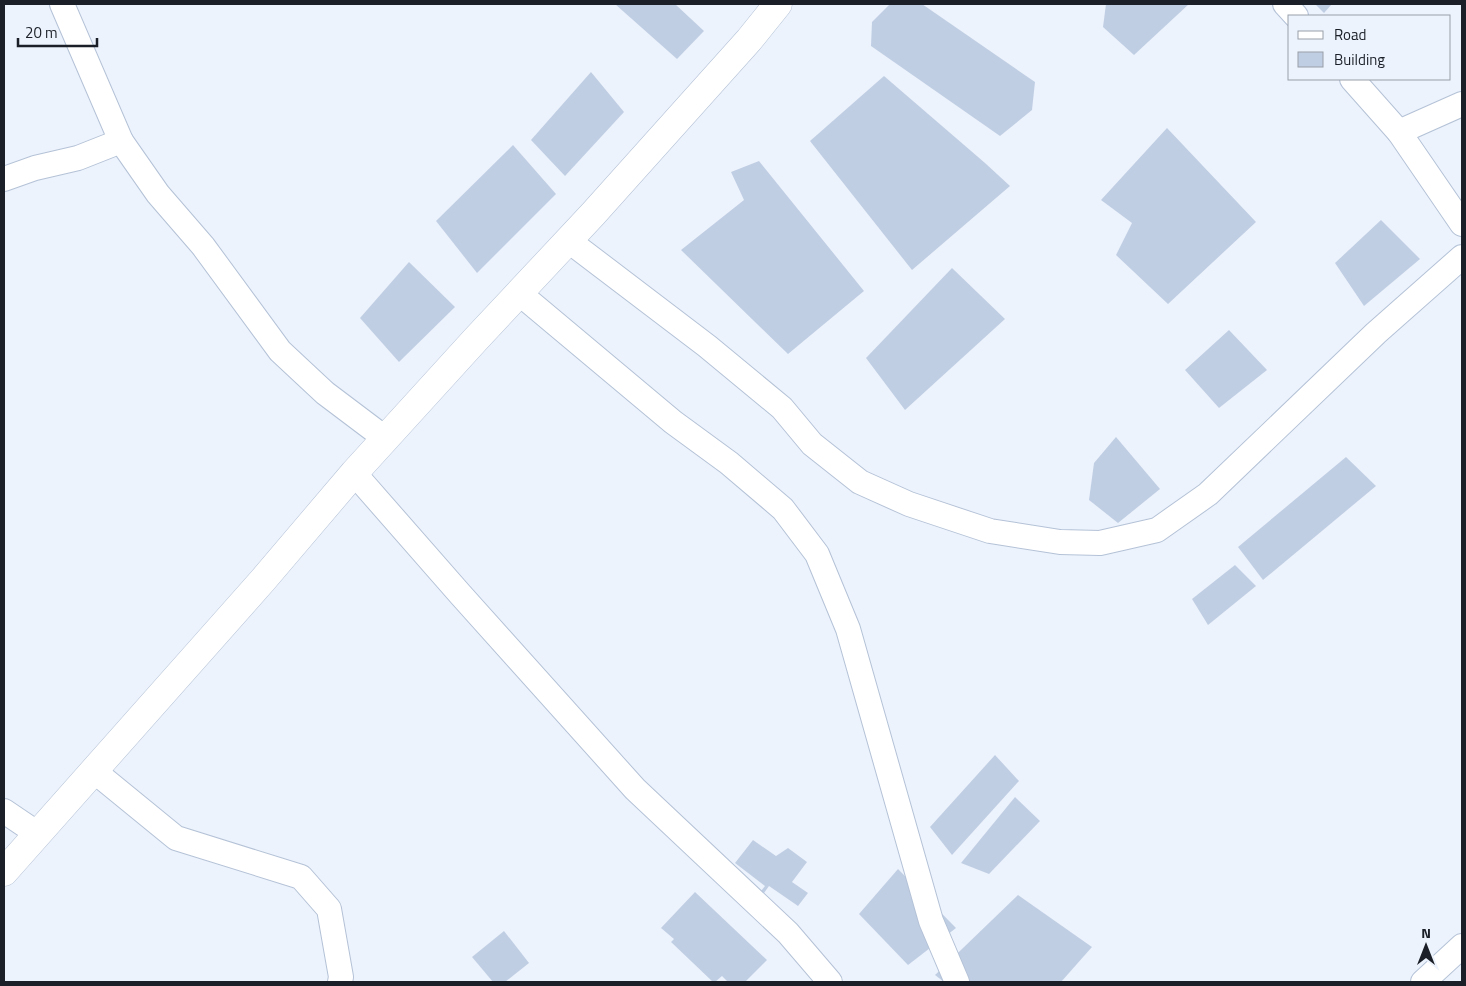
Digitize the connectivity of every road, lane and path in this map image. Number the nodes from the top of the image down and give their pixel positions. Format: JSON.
{"nodes":[{"id":1,"x":62,"y":4,"type":"edge"},
{"id":2,"x":778,"y":4,"type":"edge"},
{"id":3,"x":1285,"y":4,"type":"edge"},
{"id":4,"x":1295,"y":15,"type":"edge"},
{"id":5,"x":1353,"y":80,"type":"edge"},
{"id":6,"x":1462,"y":104,"type":"edge"},
{"id":7,"x":1399,"y":132,"type":"junction"},
{"id":8,"x":121,"y":142,"type":"junction"},
{"id":9,"x":4,"y":179,"type":"edge"},
{"id":10,"x":1462,"y":224,"type":"edge"},
{"id":11,"x":569,"y":241,"type":"junction"},
{"id":12,"x":1462,"y":257,"type":"edge"},
{"id":13,"x":519,"y":293,"type":"junction"},
{"id":14,"x":386,"y":439,"type":"junction"},
{"id":15,"x":354,"y":473,"type":"junction"},
{"id":16,"x":94,"y":771,"type":"junction"},
{"id":17,"x":4,"y":811,"type":"edge"},
{"id":18,"x":38,"y":834,"type":"junction"},
{"id":19,"x":4,"y":872,"type":"edge"},
{"id":20,"x":1462,"y":946,"type":"edge"},
{"id":21,"x":340,"y":982,"type":"edge"},
{"id":22,"x":830,"y":982,"type":"edge"},
{"id":23,"x":957,"y":982,"type":"edge"},
{"id":24,"x":1423,"y":982,"type":"edge"}],
"edges":[{"from":1,"to":8,"type":"street"},
{"from":2,"to":11,"type":"main road"},
{"from":3,"to":4,"type":"street"},
{"from":5,"to":7,"type":"street"},
{"from":6,"to":7,"type":"street"},
{"from":7,"to":10,"type":"street"},
{"from":8,"to":9,"type":"street"},
{"from":8,"to":14,"type":"street"},
{"from":11,"to":12,"type":"street"},
{"from":11,"to":13,"type":"main road"},
{"from":13,"to":14,"type":"main road"},
{"from":13,"to":23,"type":"street"},
{"from":14,"to":15,"type":"main road"},
{"from":15,"to":16,"type":"main road"},
{"from":15,"to":22,"type":"street"},
{"from":16,"to":18,"type":"main road"},
{"from":16,"to":21,"type":"street"},
{"from":17,"to":18,"type":"street"},
{"from":18,"to":19,"type":"main road"},
{"from":20,"to":24,"type":"street"}]}
